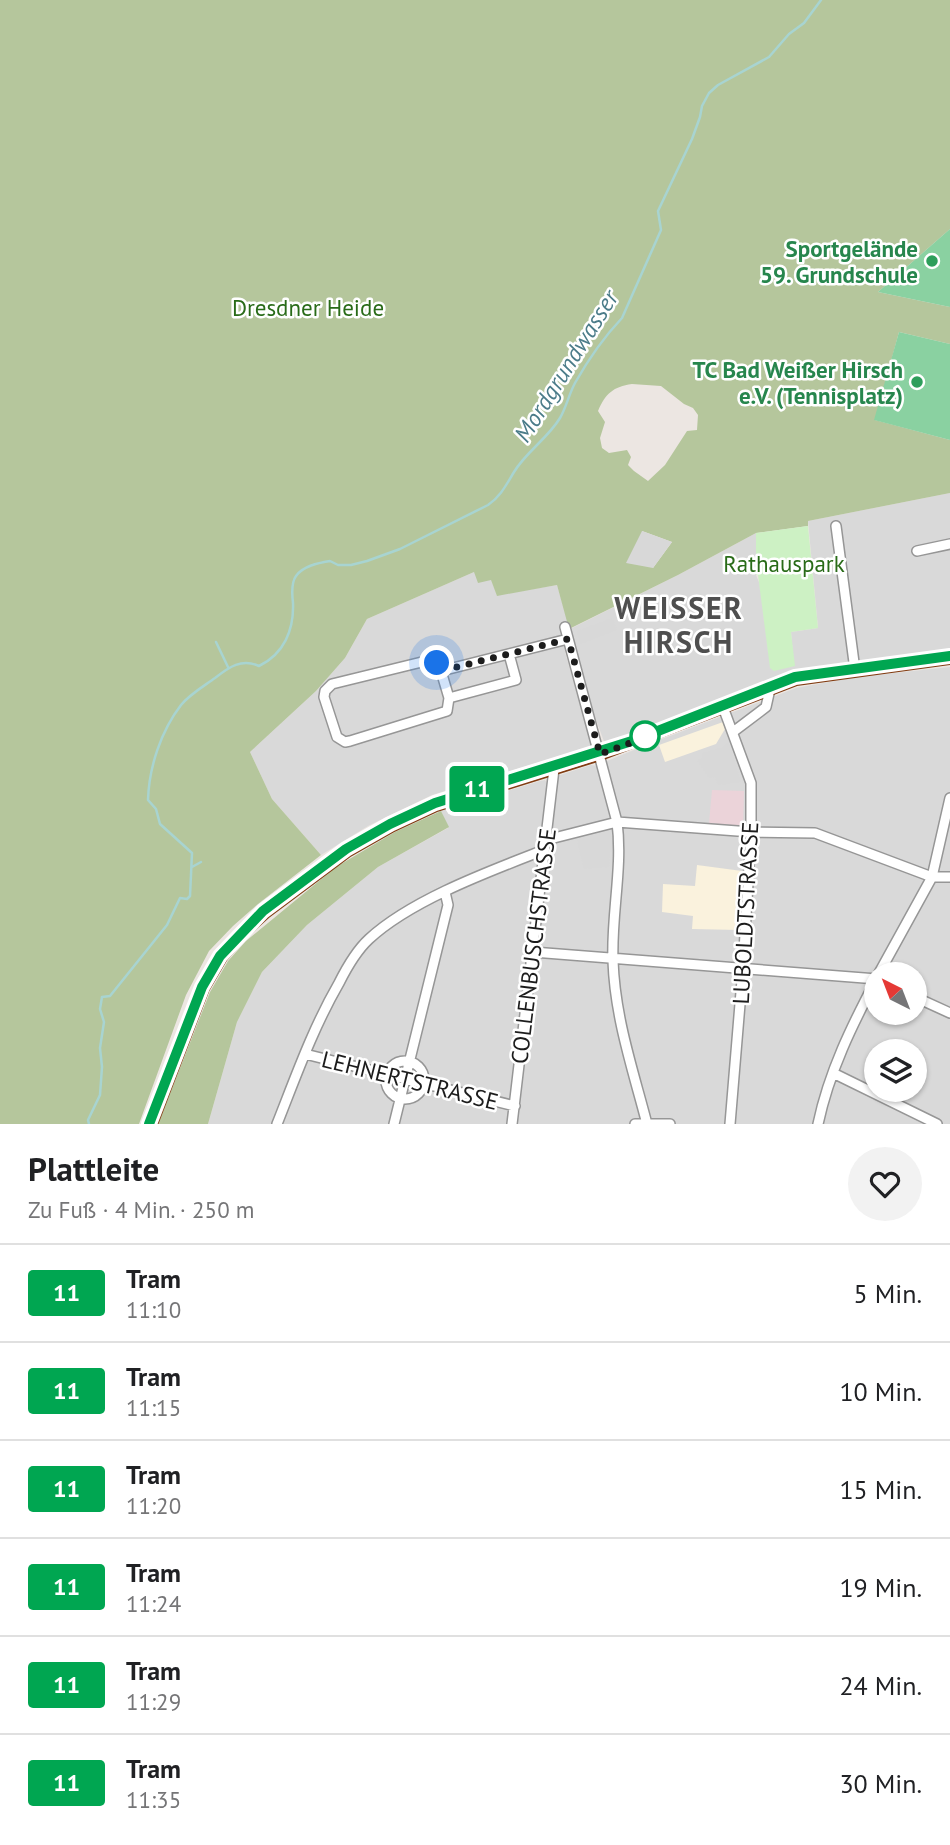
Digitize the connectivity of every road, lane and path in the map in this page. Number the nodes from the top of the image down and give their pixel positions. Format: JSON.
{"nodes":[{"id":1,"x":836,"y":526,"type":"dead end"},
{"id":2,"x":950,"y":544,"type":"edge"},
{"id":3,"x":917,"y":551,"type":"dead end"},
{"id":4,"x":565,"y":626,"type":"dead end"},
{"id":5,"x":568,"y":639,"type":"junction"},
{"id":6,"x":509,"y":653,"type":"junction"},
{"id":7,"x":950,"y":658,"type":"edge"},
{"id":8,"x":855,"y":670,"type":"junction"},
{"id":9,"x":441,"y":671,"type":"junction"},
{"id":10,"x":770,"y":689,"type":"junction"},
{"id":11,"x":449,"y":698,"type":"junction"},
{"id":12,"x":723,"y":707,"type":"junction"},
{"id":13,"x":733,"y":732,"type":"junction"},
{"id":14,"x":600,"y":754,"type":"junction"},
{"id":15,"x":554,"y":769,"type":"junction"},
{"id":16,"x":950,"y":798,"type":"edge"},
{"id":17,"x":617,"y":822,"type":"junction"},
{"id":18,"x":751,"y":832,"type":"junction"},
{"id":19,"x":545,"y":845,"type":"junction"},
{"id":20,"x":932,"y":877,"type":"junction"},
{"id":21,"x":950,"y":877,"type":"edge"},
{"id":22,"x":445,"y":892,"type":"junction"},
{"id":23,"x":533,"y":952,"type":"junction"},
{"id":24,"x":613,"y":959,"type":"junction"},
{"id":25,"x":886,"y":962,"type":"edge"},
{"id":26,"x":743,"y":968,"type":"junction"},
{"id":27,"x":864,"y":977,"type":"edge"},
{"id":28,"x":864,"y":1002,"type":"edge"},
{"id":29,"x":928,"y":1003,"type":"edge"},
{"id":30,"x":950,"y":1013,"type":"edge"},
{"id":31,"x":305,"y":1054,"type":"junction"},
{"id":32,"x":410,"y":1061,"type":"junction"},
{"id":33,"x":833,"y":1073,"type":"junction"},
{"id":34,"x":387,"y":1075,"type":"junction"},
{"id":35,"x":405,"y":1079,"type":"junction"},
{"id":36,"x":424,"y":1084,"type":"junction"},
{"id":37,"x":400,"y":1098,"type":"junction"},
{"id":38,"x":515,"y":1106,"type":"junction"},
{"id":39,"x":150,"y":1124,"type":"edge"},
{"id":40,"x":277,"y":1124,"type":"edge"},
{"id":41,"x":394,"y":1124,"type":"edge"},
{"id":42,"x":513,"y":1124,"type":"edge"},
{"id":43,"x":635,"y":1124,"type":"edge"},
{"id":44,"x":647,"y":1124,"type":"edge"},
{"id":45,"x":670,"y":1124,"type":"edge"},
{"id":46,"x":730,"y":1124,"type":"edge"},
{"id":47,"x":818,"y":1124,"type":"edge"},
{"id":48,"x":937,"y":1124,"type":"edge"}],
"edges":[{"from":1,"to":8,"type":"street"},
{"from":2,"to":3,"type":"street"},
{"from":4,"to":5,"type":"street"},
{"from":5,"to":6,"type":"street"},
{"from":5,"to":14,"type":"street"},
{"from":6,"to":9,"type":"street"},
{"from":6,"to":11,"type":"street"},
{"from":7,"to":8,"type":"main road"},
{"from":8,"to":10,"type":"main road"},
{"from":9,"to":11,"type":"street"},
{"from":9,"to":11,"type":"street"},
{"from":10,"to":12,"type":"main road"},
{"from":10,"to":13,"type":"street"},
{"from":12,"to":13,"type":"street","name":"LUBOLDTSTRASSE"},
{"from":12,"to":14,"type":"main road"},
{"from":13,"to":18,"type":"street","name":"LUBOLDTSTRASSE"},
{"from":14,"to":15,"type":"main road"},
{"from":14,"to":17,"type":"street"},
{"from":15,"to":19,"type":"street","name":"COLLENBUSCHSTRASSE"},
{"from":15,"to":39,"type":"main road"},
{"from":16,"to":20,"type":"street"},
{"from":17,"to":18,"type":"street"},
{"from":17,"to":19,"type":"street"},
{"from":17,"to":24,"type":"street"},
{"from":18,"to":20,"type":"street"},
{"from":18,"to":26,"type":"street","name":"LUBOLDTSTRASSE"},
{"from":19,"to":22,"type":"street"},
{"from":19,"to":23,"type":"street","name":"COLLENBUSCHSTRASSE"},
{"from":20,"to":21,"type":"street"},
{"from":20,"to":25,"type":"street"},
{"from":22,"to":31,"type":"street"},
{"from":22,"to":32,"type":"street"},
{"from":23,"to":24,"type":"street"},
{"from":23,"to":38,"type":"street","name":"COLLENBUSCHSTRASSE"},
{"from":24,"to":26,"type":"street"},
{"from":24,"to":44,"type":"street"},
{"from":26,"to":27,"type":"street"},
{"from":26,"to":46,"type":"street","name":"LUBOLDTSTRASSE"},
{"from":28,"to":33,"type":"street"},
{"from":29,"to":30,"type":"street"},
{"from":31,"to":34,"type":"street","name":"LEHNERTSTRASSE"},
{"from":31,"to":40,"type":"street"},
{"from":32,"to":34,"type":"street"},
{"from":32,"to":35,"type":"street"},
{"from":32,"to":36,"type":"street"},
{"from":33,"to":47,"type":"street"},
{"from":33,"to":48,"type":"street"},
{"from":34,"to":35,"type":"street","name":"LEHNERTSTRASSE"},
{"from":34,"to":37,"type":"street"},
{"from":35,"to":36,"type":"street","name":"LEHNERTSTRASSE"},
{"from":35,"to":37,"type":"street"},
{"from":36,"to":37,"type":"street"},
{"from":36,"to":38,"type":"street","name":"LEHNERTSTRASSE"},
{"from":37,"to":41,"type":"street"},
{"from":38,"to":42,"type":"street","name":"COLLENBUSCHSTRASSE"},
{"from":43,"to":44,"type":"street"},
{"from":44,"to":45,"type":"street"}]}
